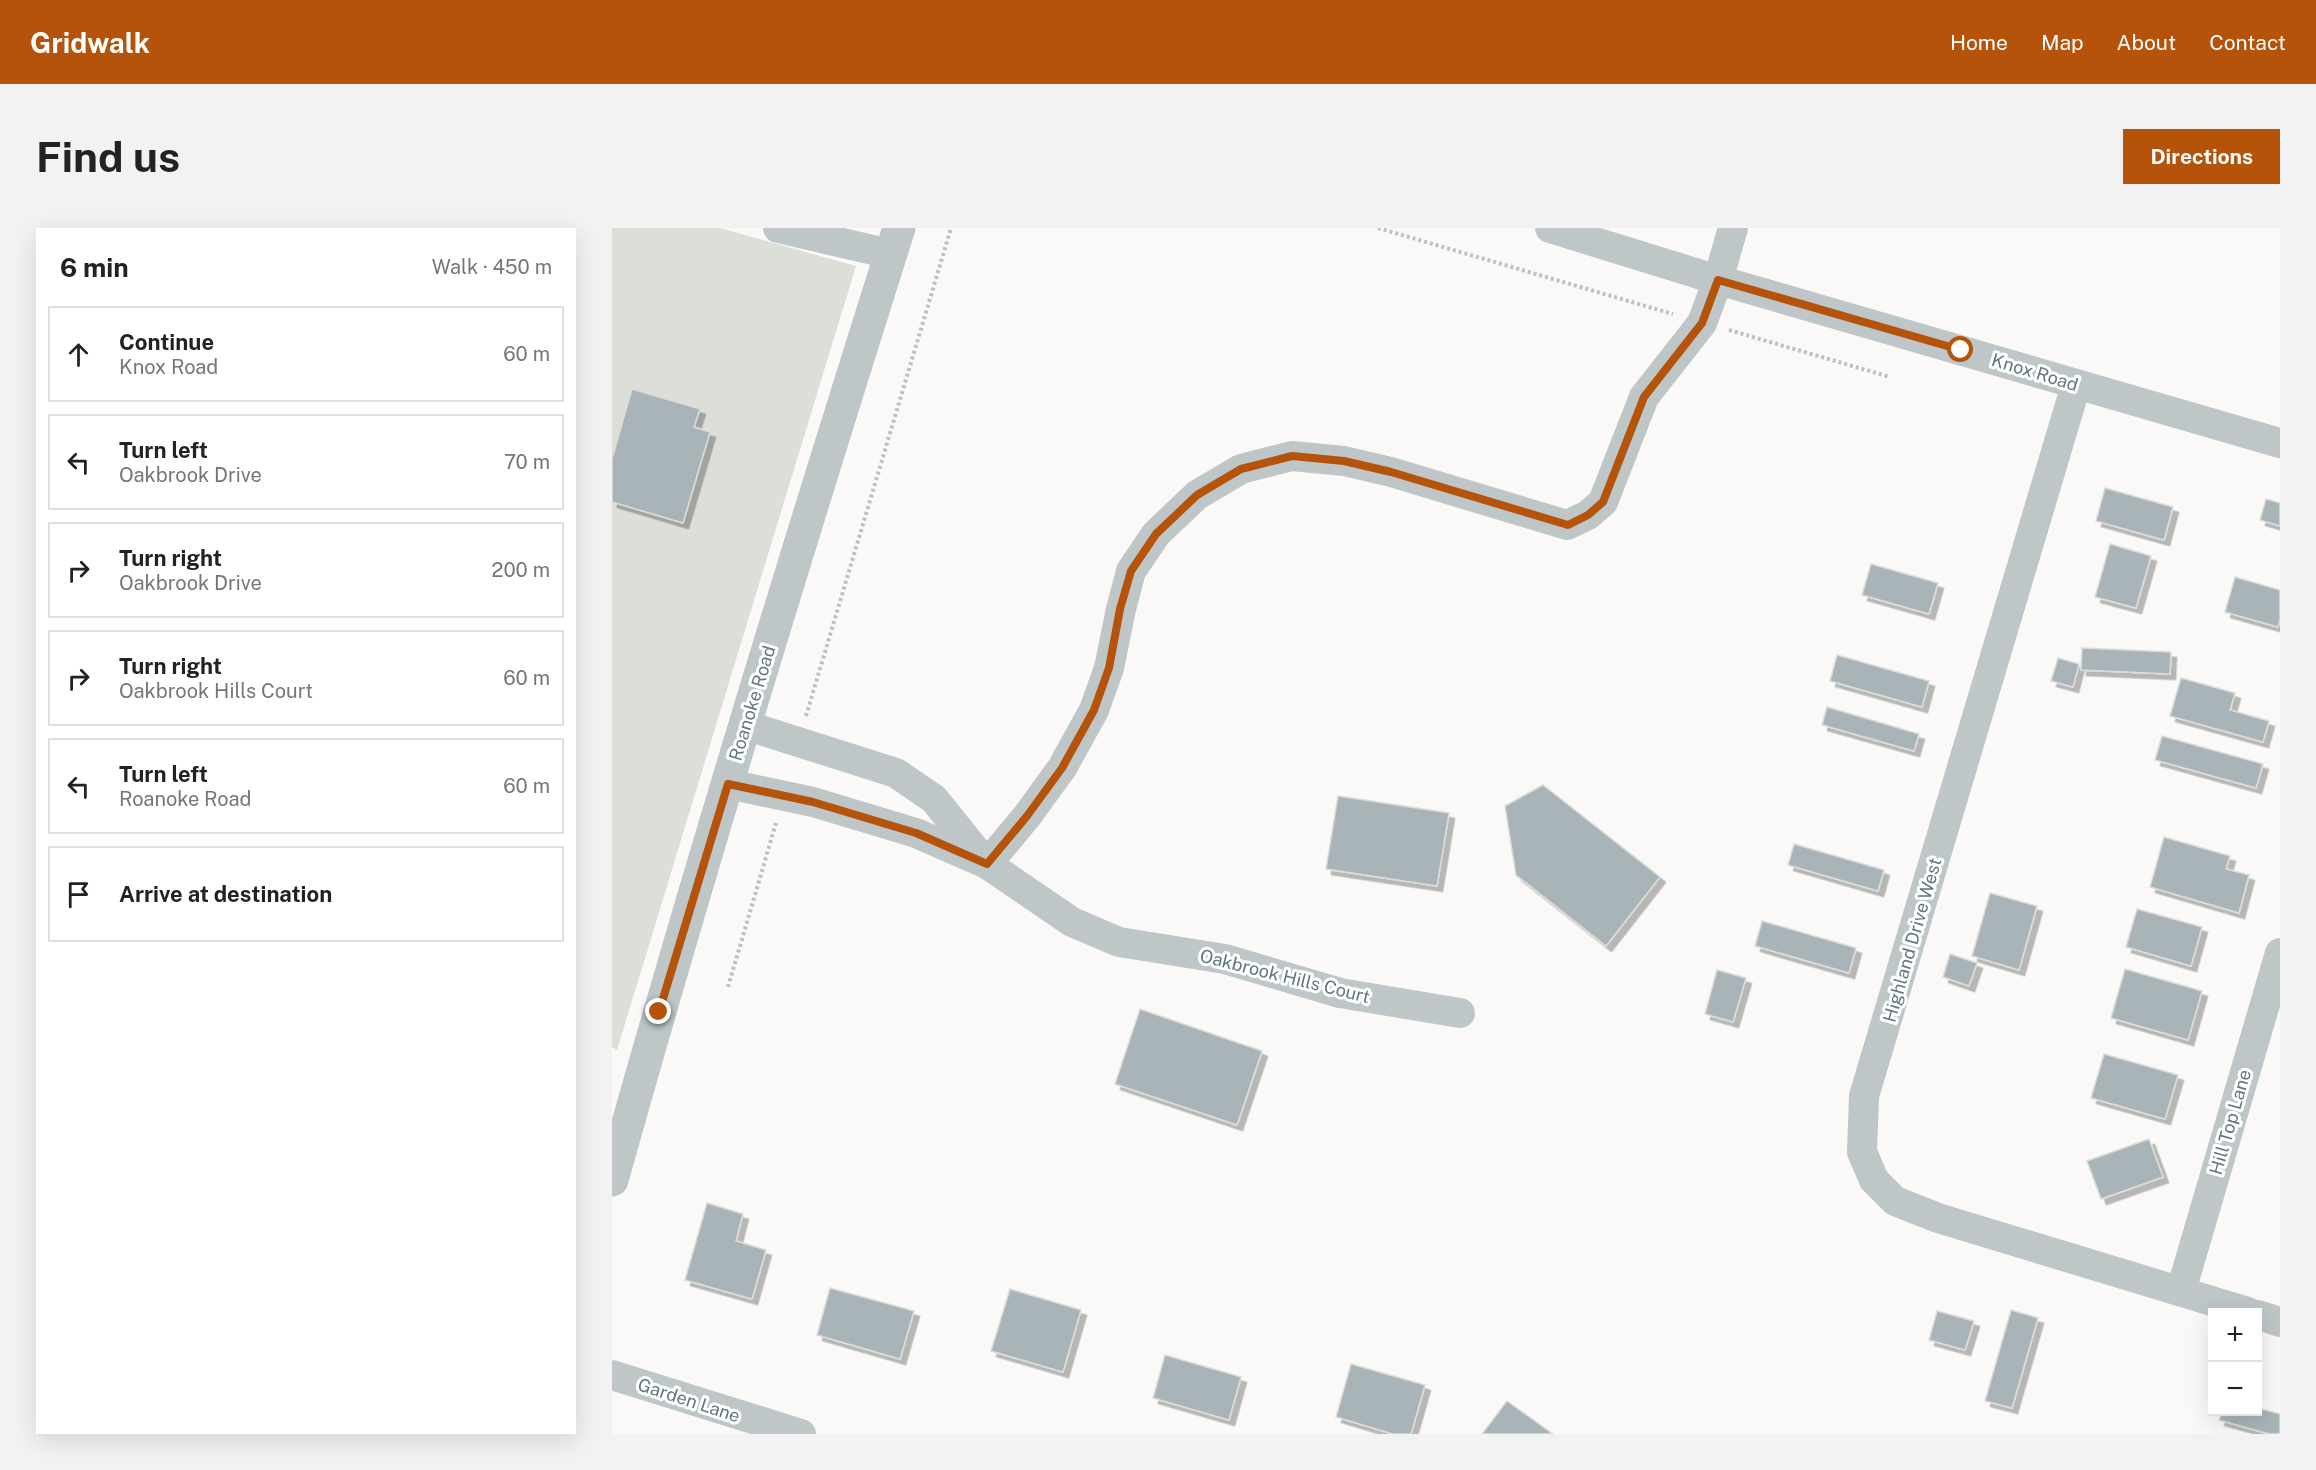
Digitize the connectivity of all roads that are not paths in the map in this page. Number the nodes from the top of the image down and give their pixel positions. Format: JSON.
{"nodes":[{"id":1,"x":778,"y":228,"type":"edge"},
{"id":2,"x":1550,"y":228,"type":"edge"},
{"id":3,"x":1733,"y":228,"type":"edge"},
{"id":4,"x":894,"y":241,"type":"edge"},
{"id":5,"x":1718,"y":280,"type":"junction"},
{"id":6,"x":2076,"y":385,"type":"junction"},
{"id":7,"x":2280,"y":443,"type":"edge"},
{"id":8,"x":745,"y":725,"type":"junction"},
{"id":9,"x":728,"y":784,"type":"junction"},
{"id":10,"x":987,"y":864,"type":"junction"},
{"id":11,"x":2280,"y":953,"type":"edge"},
{"id":12,"x":1460,"y":1013,"type":"dead end"},
{"id":13,"x":612,"y":1180,"type":"edge"},
{"id":14,"x":2181,"y":1292,"type":"junction"},
{"id":15,"x":2235,"y":1308,"type":"edge"},
{"id":16,"x":2262,"y":1316,"type":"edge"},
{"id":17,"x":2280,"y":1322,"type":"edge"},
{"id":18,"x":612,"y":1375,"type":"edge"},
{"id":19,"x":801,"y":1434,"type":"edge"}],
"edges":[{"from":1,"to":4,"type":"street"},
{"from":2,"to":5,"type":"street","name":"Knox Road"},
{"from":3,"to":5,"type":"street"},
{"from":4,"to":8,"type":"street","name":"Roanoke Road"},
{"from":5,"to":6,"type":"street","name":"Knox Road"},
{"from":5,"to":10,"type":"street"},
{"from":6,"to":7,"type":"street","name":"Knox Road"},
{"from":6,"to":14,"type":"street","name":"Highland Drive West"},
{"from":8,"to":9,"type":"street","name":"Roanoke Road"},
{"from":8,"to":10,"type":"street","name":"Oakbrook Hills Court"},
{"from":9,"to":10,"type":"street","name":"Oakbrook Hills Court"},
{"from":9,"to":13,"type":"street","name":"Roanoke Road"},
{"from":10,"to":12,"type":"street","name":"Oakbrook Hills Court"},
{"from":11,"to":14,"type":"street","name":"Hill Top Lane"},
{"from":14,"to":15,"type":"street","name":"Highland Drive West"},
{"from":16,"to":17,"type":"street"},
{"from":18,"to":19,"type":"street","name":"Garden Lane"}]}
